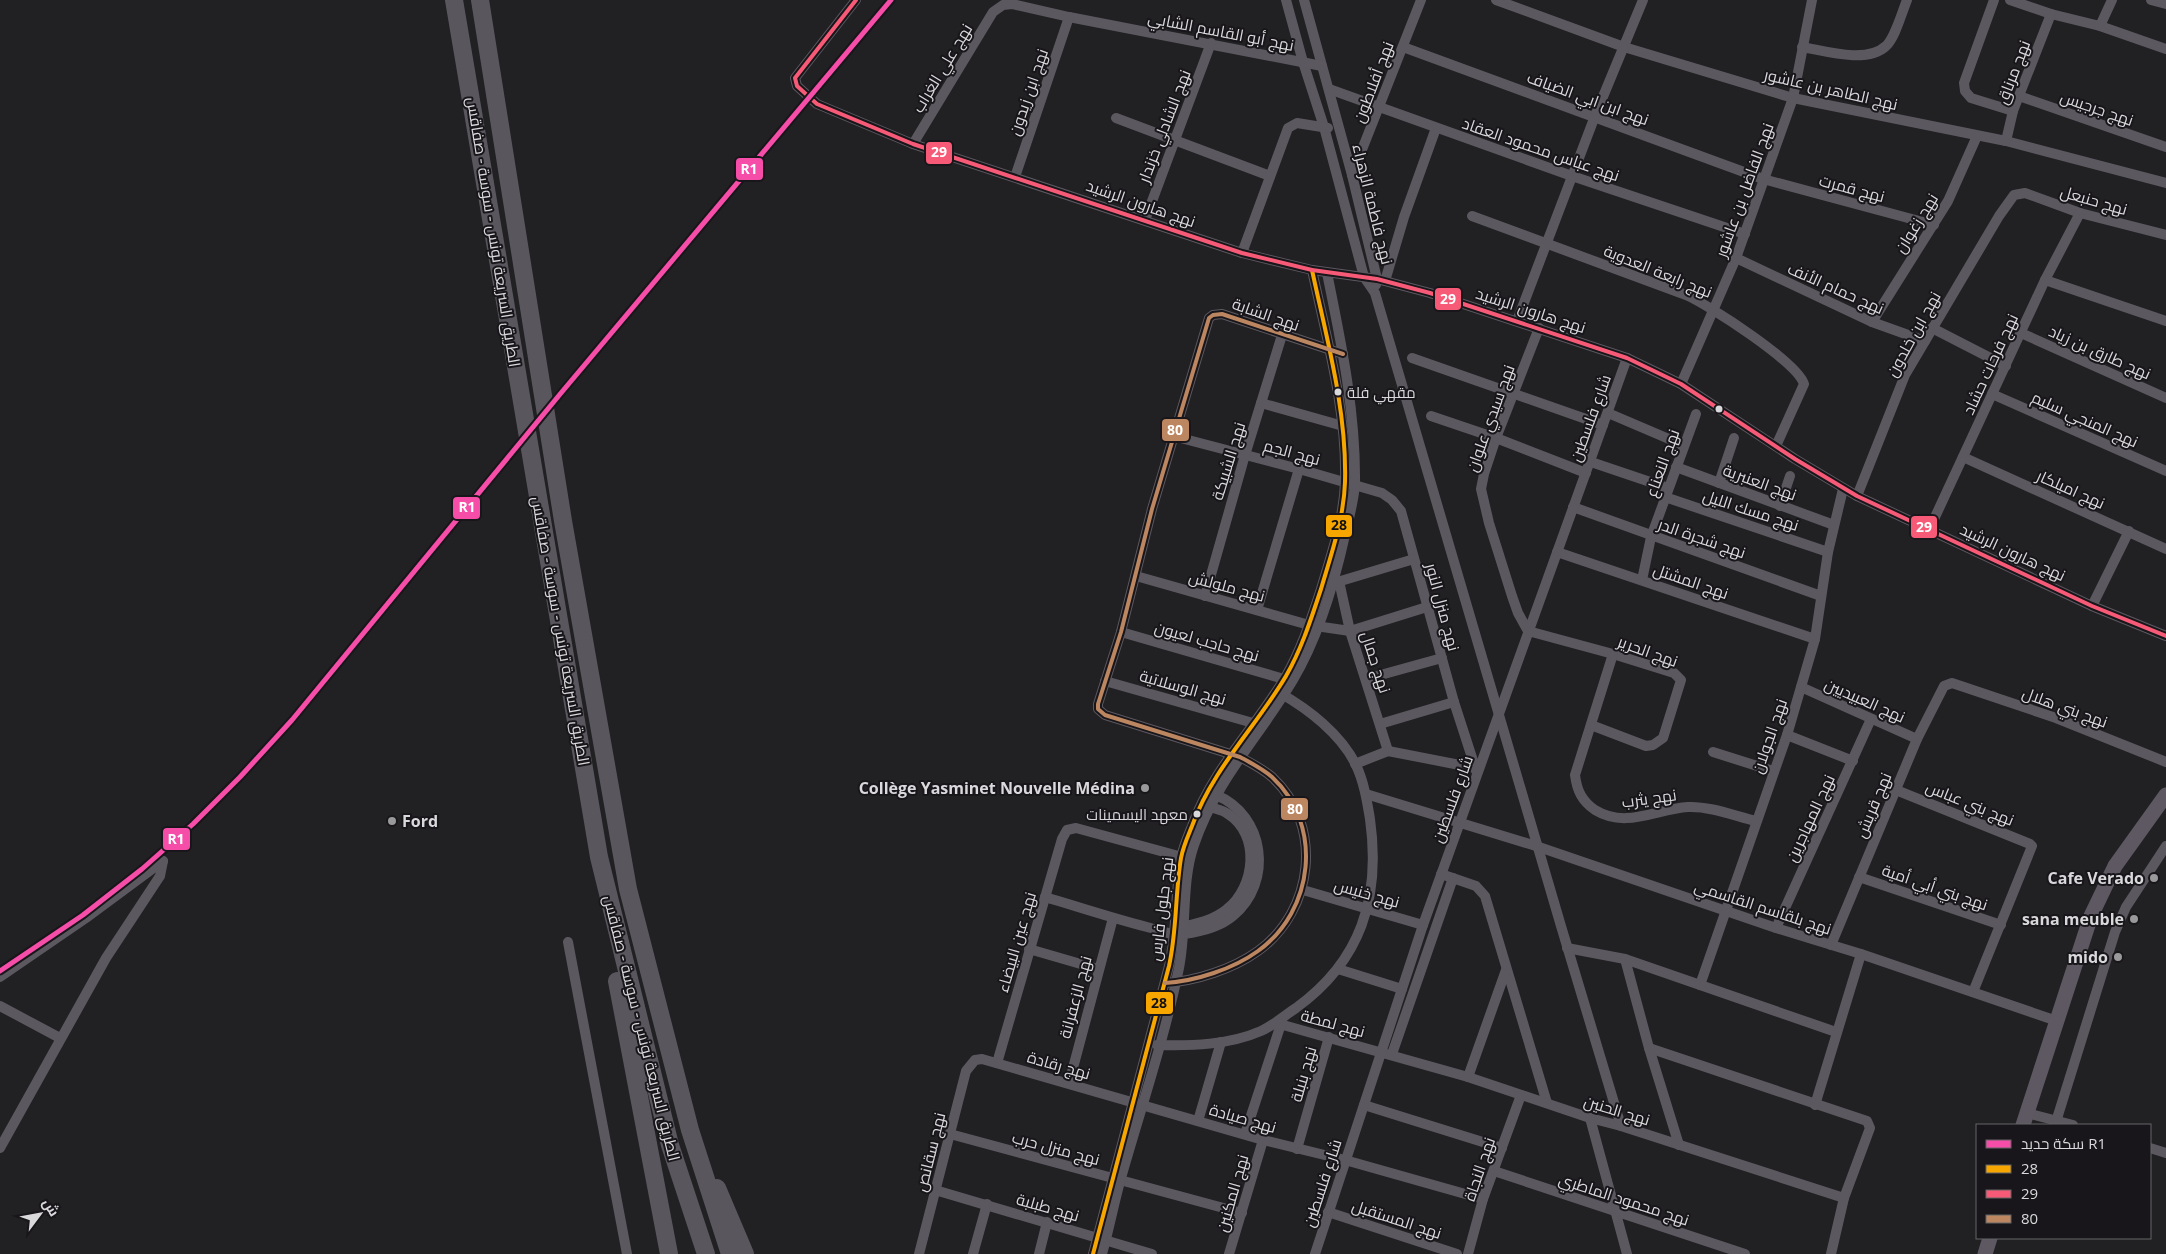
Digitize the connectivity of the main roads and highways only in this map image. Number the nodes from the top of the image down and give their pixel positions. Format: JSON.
{"nodes":[{"id":1,"x":454,"y":0,"type":"edge"},
{"id":2,"x":480,"y":0,"type":"edge"},
{"id":3,"x":505,"y":300,"type":"junction"},
{"id":4,"x":2166,"y":795,"type":"edge"},
{"id":5,"x":2025,"y":1119,"type":"edge"},
{"id":6,"x":690,"y":1130,"type":"junction"},
{"id":7,"x":1990,"y":1239,"type":"edge"},
{"id":8,"x":669,"y":1254,"type":"edge"},
{"id":9,"x":706,"y":1254,"type":"edge"},
{"id":10,"x":730,"y":1254,"type":"edge"},
{"id":11,"x":745,"y":1254,"type":"edge"},
{"id":12,"x":1985,"y":1254,"type":"edge"}],
"edges":[{"from":1,"to":3,"type":"highway","name":"الطريق السريعة تونس - سوسة - صفاقس"},
{"from":2,"to":6,"type":"highway","name":"الطريق السريعة تونس - سوسة - صفاقس"},
{"from":3,"to":8,"type":"highway"},
{"from":3,"to":9,"type":"highway","name":"الطريق السريعة تونس - سوسة - صفاقس"},
{"from":4,"to":5,"type":"main road"},
{"from":6,"to":10,"type":"highway","name":"الطريق السريعة تونس - سوسة - صفاقس"},
{"from":6,"to":11,"type":"highway"},
{"from":7,"to":12,"type":"main road"}]}
